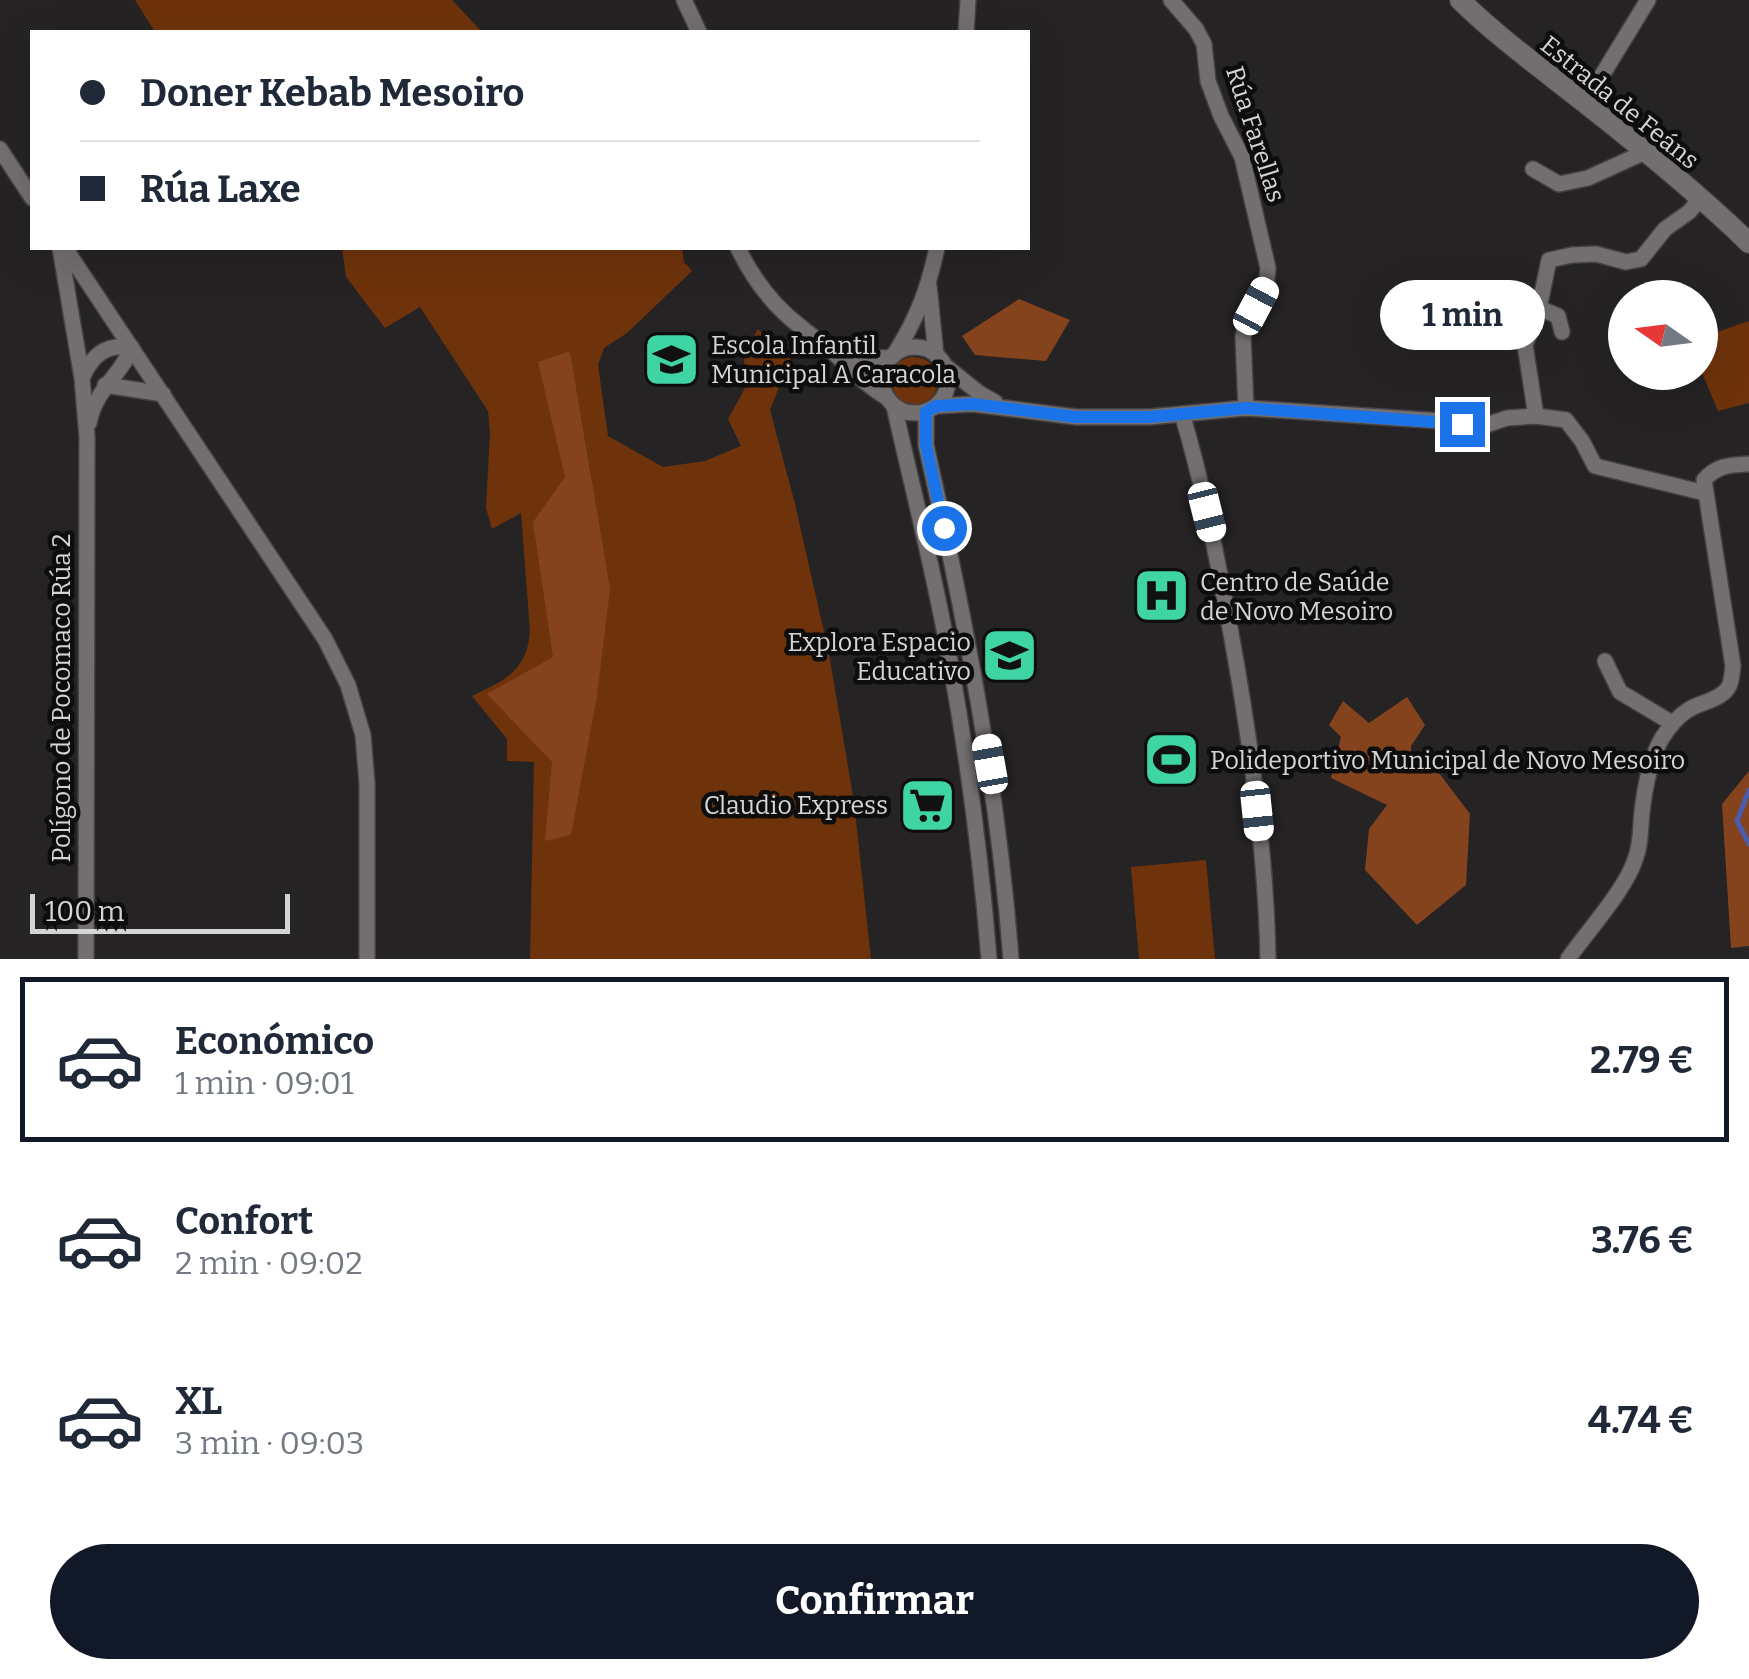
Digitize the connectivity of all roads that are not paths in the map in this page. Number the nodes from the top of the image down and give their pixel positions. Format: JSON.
{"nodes":[{"id":1,"x":684,"y":0,"type":"edge"},
{"id":2,"x":968,"y":0,"type":"edge"},
{"id":3,"x":1171,"y":0,"type":"edge"},
{"id":4,"x":1460,"y":0,"type":"edge"},
{"id":5,"x":1648,"y":0,"type":"edge"},
{"id":6,"x":698,"y":30,"type":"edge"},
{"id":7,"x":966,"y":30,"type":"edge"},
{"id":8,"x":1584,"y":103,"type":"junction"},
{"id":9,"x":0,"y":150,"type":"edge"},
{"id":10,"x":1645,"y":152,"type":"junction"},
{"id":11,"x":1533,"y":169,"type":"dead end"},
{"id":12,"x":30,"y":195,"type":"edge"},
{"id":13,"x":1700,"y":199,"type":"junction"},
{"id":14,"x":1749,"y":243,"type":"edge"},
{"id":15,"x":63,"y":250,"type":"edge"},
{"id":16,"x":64,"y":250,"type":"edge"},
{"id":17,"x":739,"y":250,"type":"edge"},
{"id":18,"x":937,"y":250,"type":"edge"},
{"id":19,"x":929,"y":286,"type":"junction"},
{"id":20,"x":1539,"y":308,"type":"junction"},
{"id":21,"x":1562,"y":332,"type":"dead end"},
{"id":22,"x":132,"y":348,"type":"junction"},
{"id":23,"x":830,"y":349,"type":"junction"},
{"id":24,"x":892,"y":357,"type":"junction"},
{"id":25,"x":940,"y":360,"type":"junction"},
{"id":26,"x":82,"y":378,"type":"junction"},
{"id":27,"x":104,"y":386,"type":"junction"},
{"id":28,"x":162,"y":394,"type":"junction"},
{"id":29,"x":890,"y":401,"type":"junction"},
{"id":30,"x":1003,"y":406,"type":"junction"},
{"id":31,"x":1246,"y":408,"type":"junction"},
{"id":32,"x":931,"y":409,"type":"junction"},
{"id":33,"x":1182,"y":414,"type":"junction"},
{"id":34,"x":1536,"y":416,"type":"junction"},
{"id":35,"x":87,"y":437,"type":"junction"},
{"id":36,"x":1749,"y":464,"type":"edge"},
{"id":37,"x":1705,"y":493,"type":"junction"},
{"id":38,"x":1605,"y":661,"type":"dead end"},
{"id":39,"x":1741,"y":664,"type":"edge"},
{"id":40,"x":1672,"y":724,"type":"junction"},
{"id":41,"x":86,"y":959,"type":"edge"},
{"id":42,"x":367,"y":959,"type":"edge"},
{"id":43,"x":989,"y":959,"type":"edge"},
{"id":44,"x":1011,"y":959,"type":"edge"},
{"id":45,"x":1268,"y":959,"type":"edge"},
{"id":46,"x":1568,"y":959,"type":"edge"}],
"edges":[{"from":1,"to":6,"type":"street"},
{"from":2,"to":7,"type":"street"},
{"from":3,"to":31,"type":"street","name":"Rúa Farellas"},
{"from":4,"to":8,"type":"street","name":"Estrada de Feáns"},
{"from":5,"to":8,"type":"street"},
{"from":8,"to":10,"type":"street","name":"Estrada de Feáns"},
{"from":9,"to":12,"type":"street"},
{"from":10,"to":11,"type":"street"},
{"from":10,"to":13,"type":"street","name":"Estrada de Feáns"},
{"from":13,"to":14,"type":"street","name":"Estrada de Feáns"},
{"from":13,"to":20,"type":"street"},
{"from":15,"to":26,"type":"street","name":"Polígono de Pocomaco Rúa 2"},
{"from":16,"to":22,"type":"street"},
{"from":17,"to":23,"type":"street"},
{"from":18,"to":19,"type":"street"},
{"from":19,"to":24,"type":"street"},
{"from":19,"to":25,"type":"street"},
{"from":20,"to":21,"type":"street"},
{"from":20,"to":34,"type":"street"},
{"from":22,"to":26,"type":"street"},
{"from":22,"to":27,"type":"street","name":"Polígono de Pocomaco Rúa 2"},
{"from":22,"to":28,"type":"street"},
{"from":23,"to":24,"type":"street"},
{"from":23,"to":29,"type":"street"},
{"from":24,"to":25,"type":"street"},
{"from":24,"to":29,"type":"street"},
{"from":25,"to":30,"type":"street"},
{"from":25,"to":32,"type":"street"},
{"from":26,"to":35,"type":"street","name":"Polígono de Pocomaco Rúa 2"},
{"from":27,"to":28,"type":"street"},
{"from":27,"to":35,"type":"street","name":"Polígono de Pocomaco Rúa 2"},
{"from":28,"to":42,"type":"street"},
{"from":29,"to":32,"type":"street"},
{"from":29,"to":43,"type":"street"},
{"from":30,"to":32,"type":"street"},
{"from":30,"to":33,"type":"street"},
{"from":31,"to":33,"type":"street"},
{"from":31,"to":34,"type":"street"},
{"from":32,"to":44,"type":"street"},
{"from":33,"to":45,"type":"street"},
{"from":34,"to":37,"type":"street"},
{"from":35,"to":41,"type":"street","name":"Polígono de Pocomaco Rúa 2"},
{"from":36,"to":37,"type":"street"},
{"from":37,"to":39,"type":"street"},
{"from":38,"to":40,"type":"street"},
{"from":39,"to":40,"type":"street"},
{"from":40,"to":46,"type":"street"}]}
